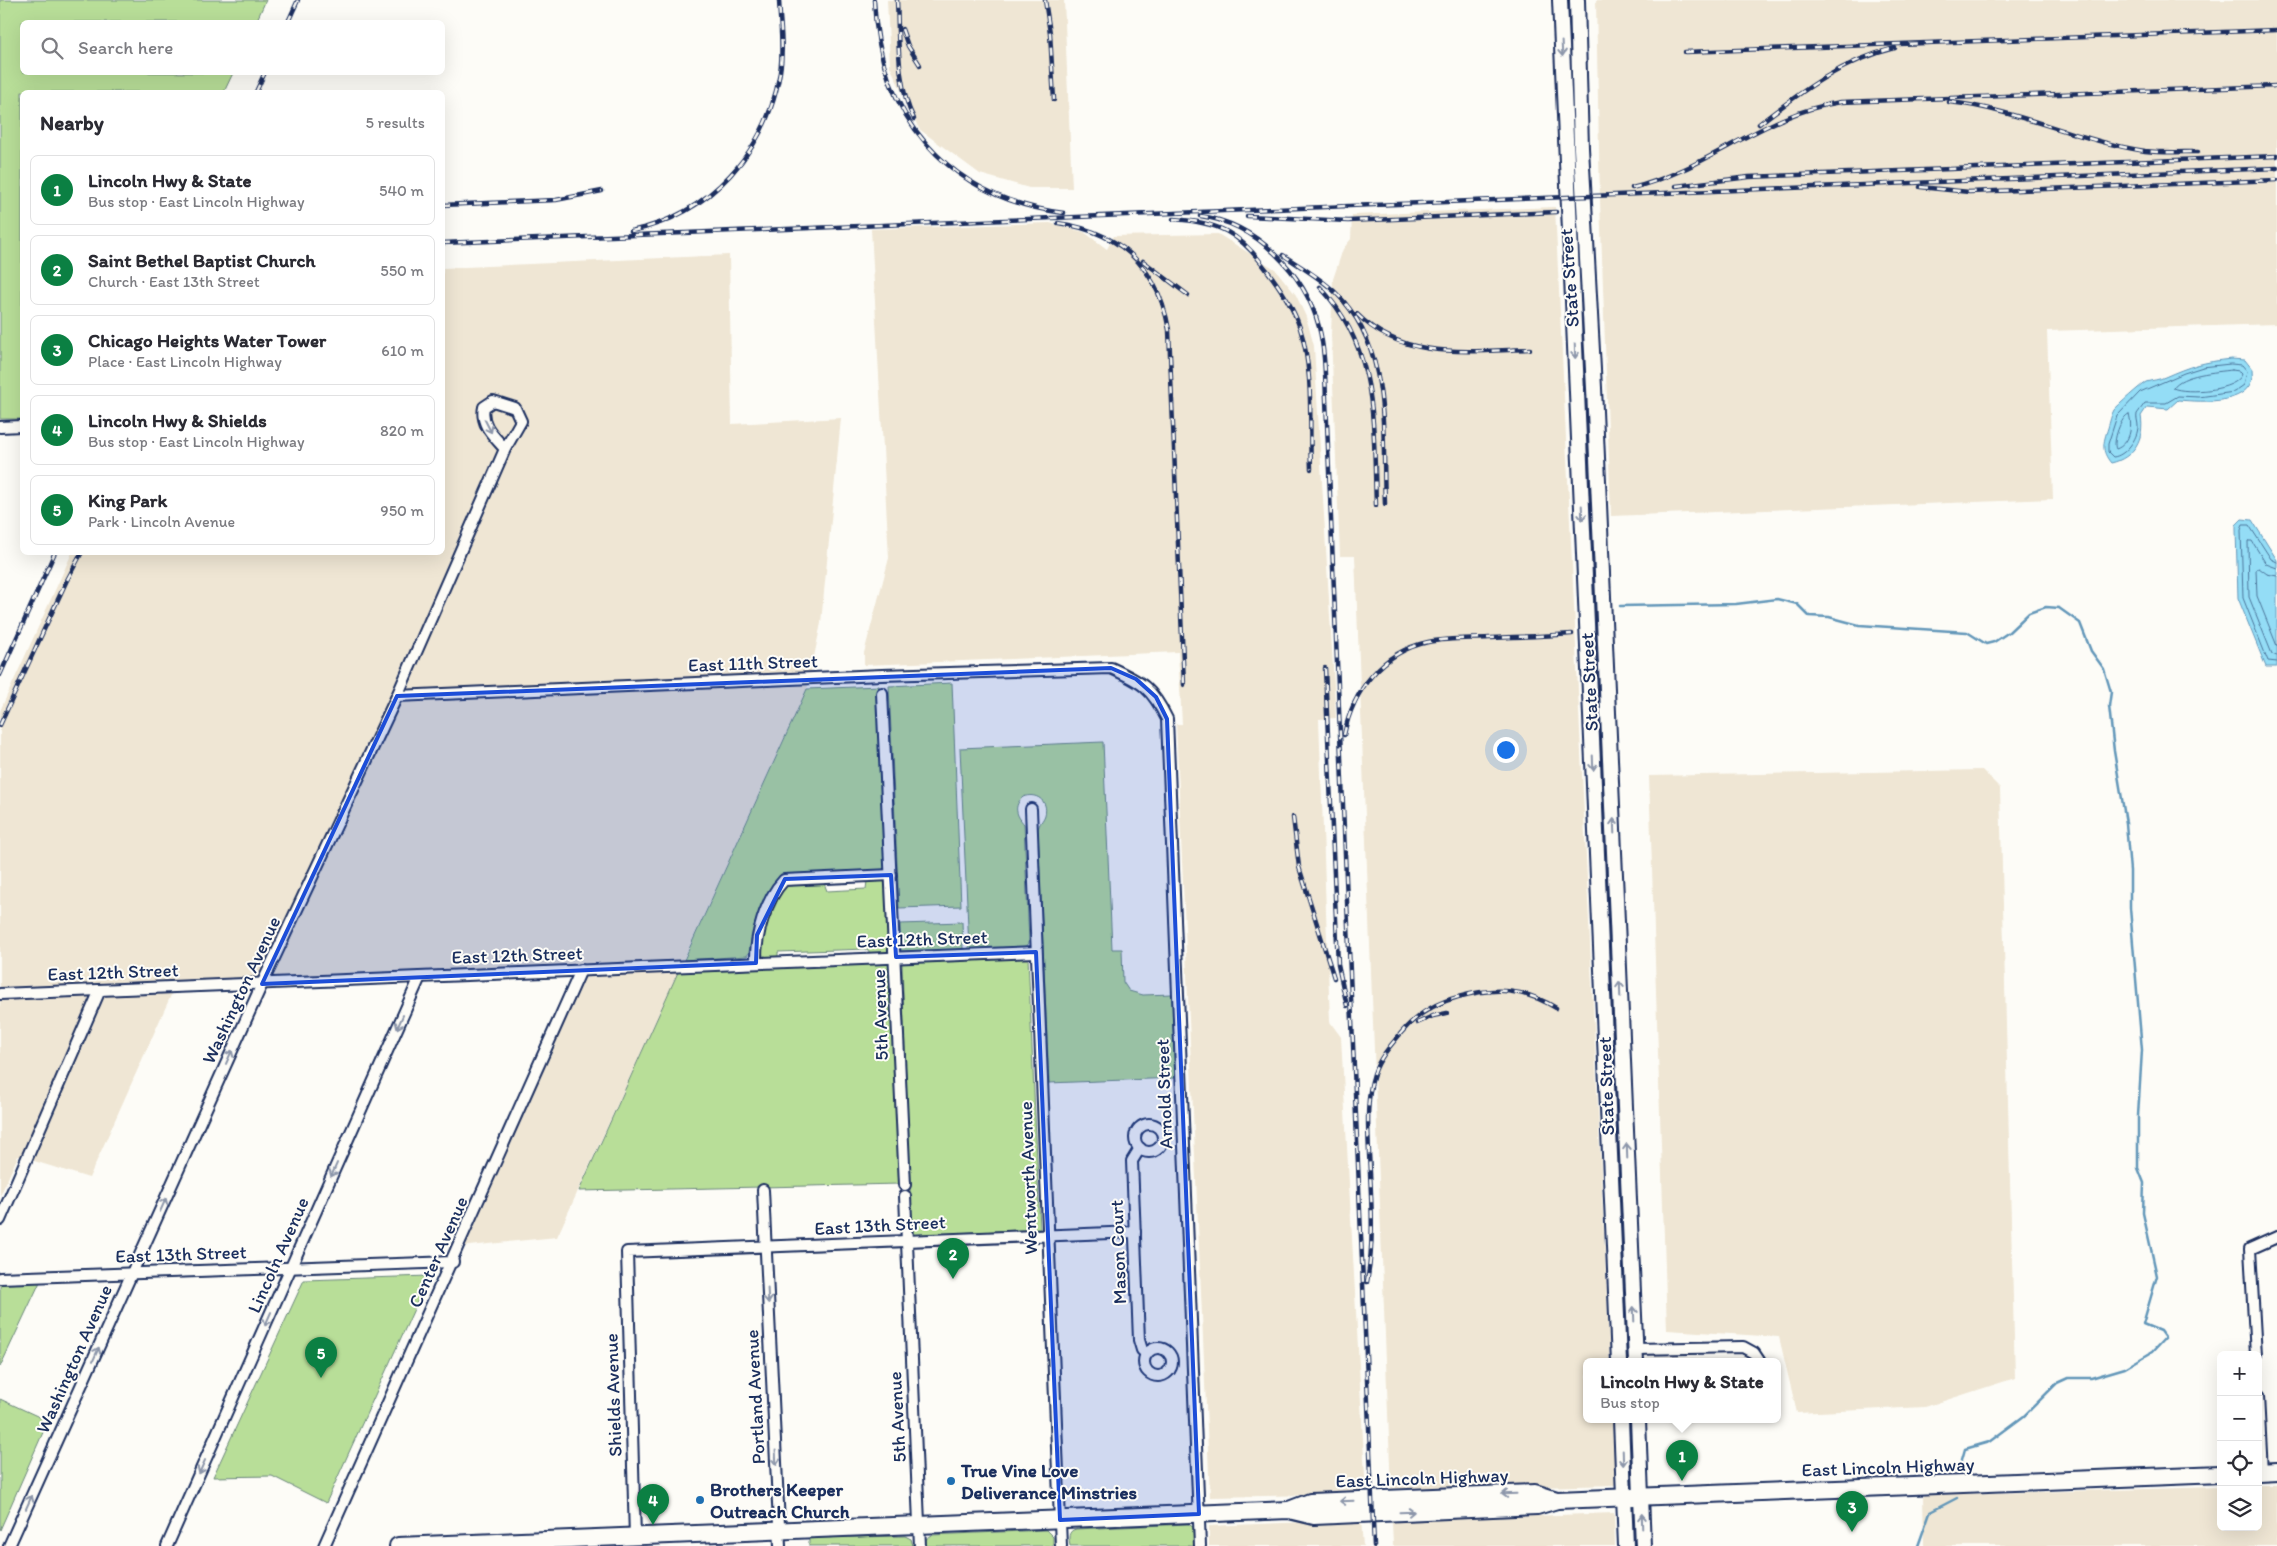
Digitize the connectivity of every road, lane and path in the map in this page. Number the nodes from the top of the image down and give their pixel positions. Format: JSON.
{"nodes":[{"id":1,"x":1560,"y":0,"type":"edge"},
{"id":2,"x":1577,"y":0,"type":"edge"},
{"id":3,"x":20,"y":426,"type":"edge"},
{"id":4,"x":0,"y":427,"type":"edge"},
{"id":5,"x":505,"y":449,"type":"junction"},
{"id":6,"x":1111,"y":668,"type":"joint"},
{"id":7,"x":882,"y":693,"type":"dead end"},
{"id":8,"x":397,"y":696,"type":"junction"},
{"id":9,"x":1031,"y":808,"type":"dead end"},
{"id":10,"x":891,"y":875,"type":"junction"},
{"id":11,"x":1036,"y":952,"type":"junction"},
{"id":12,"x":896,"y":957,"type":"junction"},
{"id":13,"x":756,"y":963,"type":"junction"},
{"id":14,"x":581,"y":970,"type":"junction"},
{"id":15,"x":420,"y":977,"type":"junction"},
{"id":16,"x":262,"y":984,"type":"junction"},
{"id":17,"x":100,"y":990,"type":"junction"},
{"id":18,"x":0,"y":994,"type":"edge"},
{"id":19,"x":1140,"y":1148,"type":"dead end"},
{"id":20,"x":904,"y":1185,"type":"dead end"},
{"id":21,"x":763,"y":1190,"type":"dead end"},
{"id":22,"x":905,"y":1196,"type":"dead end"},
{"id":23,"x":0,"y":1220,"type":"edge"},
{"id":24,"x":1135,"y":1232,"type":"junction"},
{"id":25,"x":1048,"y":1235,"type":"junction"},
{"id":26,"x":2277,"y":1237,"type":"edge"},
{"id":27,"x":907,"y":1241,"type":"junction"},
{"id":28,"x":766,"y":1247,"type":"junction"},
{"id":29,"x":627,"y":1252,"type":"joint"},
{"id":30,"x":453,"y":1262,"type":"junction"},
{"id":31,"x":291,"y":1268,"type":"junction"},
{"id":32,"x":132,"y":1273,"type":"junction"},
{"id":33,"x":0,"y":1278,"type":"edge"},
{"id":34,"x":2256,"y":1351,"type":"edge"},
{"id":35,"x":1146,"y":1354,"type":"dead end"},
{"id":36,"x":1636,"y":1356,"type":"edge"},
{"id":37,"x":1619,"y":1358,"type":"edge"},
{"id":38,"x":1757,"y":1358,"type":"edge"},
{"id":39,"x":1621,"y":1423,"type":"edge"},
{"id":40,"x":1638,"y":1423,"type":"edge"},
{"id":41,"x":2262,"y":1434,"type":"edge"},
{"id":42,"x":2266,"y":1472,"type":"edge"},
{"id":43,"x":2217,"y":1474,"type":"edge"},
{"id":44,"x":1641,"y":1496,"type":"junction"},
{"id":45,"x":1624,"y":1497,"type":"junction"},
{"id":46,"x":1199,"y":1514,"type":"junction"},
{"id":47,"x":1060,"y":1520,"type":"junction"},
{"id":48,"x":920,"y":1525,"type":"junction"},
{"id":49,"x":779,"y":1538,"type":"edge"},
{"id":50,"x":640,"y":1540,"type":"edge"},
{"id":51,"x":569,"y":1543,"type":"edge"},
{"id":52,"x":9,"y":1546,"type":"edge"},
{"id":53,"x":167,"y":1546,"type":"edge"},
{"id":54,"x":324,"y":1546,"type":"edge"},
{"id":55,"x":398,"y":1546,"type":"edge"},
{"id":56,"x":920,"y":1546,"type":"edge"},
{"id":57,"x":1061,"y":1546,"type":"edge"},
{"id":58,"x":1200,"y":1546,"type":"edge"},
{"id":59,"x":1626,"y":1546,"type":"edge"},
{"id":60,"x":1643,"y":1546,"type":"edge"}],
"edges":[{"from":1,"to":37,"type":"street","name":"State Street","one_way":true},
{"from":36,"to":2,"type":"street","name":"State Street","one_way":true},
{"from":3,"to":4,"type":"street"},
{"from":5,"to":5,"type":"street","name":"Washington Avenue","one_way":true},
{"from":5,"to":8,"type":"street","name":"Washington Avenue"},
{"from":6,"to":8,"type":"street","name":"East 11th Street"},
{"from":6,"to":46,"type":"street","name":"Arnold Street"},
{"from":7,"to":10,"type":"street","name":"5th Avenue"},
{"from":8,"to":16,"type":"street","name":"Washington Avenue"},
{"from":9,"to":11,"type":"street","name":"Wentworth Avenue"},
{"from":10,"to":12,"type":"street","name":"5th Avenue"},
{"from":10,"to":13,"type":"street"},
{"from":11,"to":12,"type":"street","name":"East 12th Street"},
{"from":11,"to":25,"type":"street","name":"Wentworth Avenue"},
{"from":12,"to":13,"type":"street","name":"East 12th Street"},
{"from":12,"to":20,"type":"street","name":"5th Avenue"},
{"from":13,"to":14,"type":"street","name":"East 12th Street"},
{"from":14,"to":15,"type":"street","name":"East 12th Street"},
{"from":14,"to":30,"type":"street","name":"Center Avenue"},
{"from":15,"to":16,"type":"street","name":"East 12th Street"},
{"from":15,"to":31,"type":"street","name":"Lincoln Avenue","one_way":true},
{"from":16,"to":17,"type":"street","name":"East 12th Street"},
{"from":32,"to":16,"type":"street","name":"Washington Avenue","one_way":true},
{"from":17,"to":18,"type":"street","name":"East 12th Street"},
{"from":17,"to":23,"type":"street"},
{"from":19,"to":24,"type":"street","name":"Mason Court"},
{"from":21,"to":28,"type":"street","name":"Portland Avenue"},
{"from":22,"to":27,"type":"street","name":"5th Avenue"},
{"from":24,"to":25,"type":"street","name":"East 13th Street"},
{"from":24,"to":35,"type":"street","name":"Mason Court"},
{"from":25,"to":27,"type":"street","name":"East 13th Street"},
{"from":25,"to":47,"type":"street","name":"Wentworth Avenue"},
{"from":26,"to":34,"type":"street"},
{"from":27,"to":28,"type":"street","name":"East 13th Street"},
{"from":27,"to":48,"type":"street","name":"5th Avenue"},
{"from":28,"to":29,"type":"street","name":"East 13th Street"},
{"from":28,"to":49,"type":"street","name":"Portland Avenue","one_way":true},
{"from":29,"to":50,"type":"street","name":"Shields Avenue"},
{"from":30,"to":31,"type":"street","name":"East 13th Street"},
{"from":30,"to":54,"type":"street","name":"Center Avenue"},
{"from":31,"to":32,"type":"street","name":"East 13th Street"},
{"from":31,"to":53,"type":"street","name":"Lincoln Avenue","one_way":true},
{"from":32,"to":33,"type":"street","name":"East 13th Street"},
{"from":52,"to":32,"type":"street","name":"Washington Avenue","one_way":true},
{"from":36,"to":38,"type":"street"},
{"from":39,"to":45,"type":"street","one_way":true},
{"from":40,"to":44,"type":"street"},
{"from":41,"to":42,"type":"street"},
{"from":43,"to":44,"type":"main road","name":"East Lincoln Highway"},
{"from":44,"to":45,"type":"main road","name":"East Lincoln Highway"},
{"from":60,"to":44,"type":"street","one_way":true},
{"from":45,"to":46,"type":"main road","name":"East Lincoln Highway"},
{"from":45,"to":59,"type":"street"},
{"from":46,"to":47,"type":"main road","name":"East Lincoln Highway"},
{"from":46,"to":58,"type":"street","name":"Arnold Street"},
{"from":47,"to":48,"type":"main road","name":"East Lincoln Highway"},
{"from":47,"to":57,"type":"street","name":"Wentworth Avenue"},
{"from":48,"to":49,"type":"main road","name":"East Lincoln Highway"},
{"from":48,"to":56,"type":"street","name":"5th Avenue"},
{"from":49,"to":50,"type":"main road","name":"East Lincoln Highway"},
{"from":50,"to":51,"type":"main road","name":"East Lincoln Highway"},
{"from":51,"to":55,"type":"main road","name":"East Lincoln Highway"}]}
